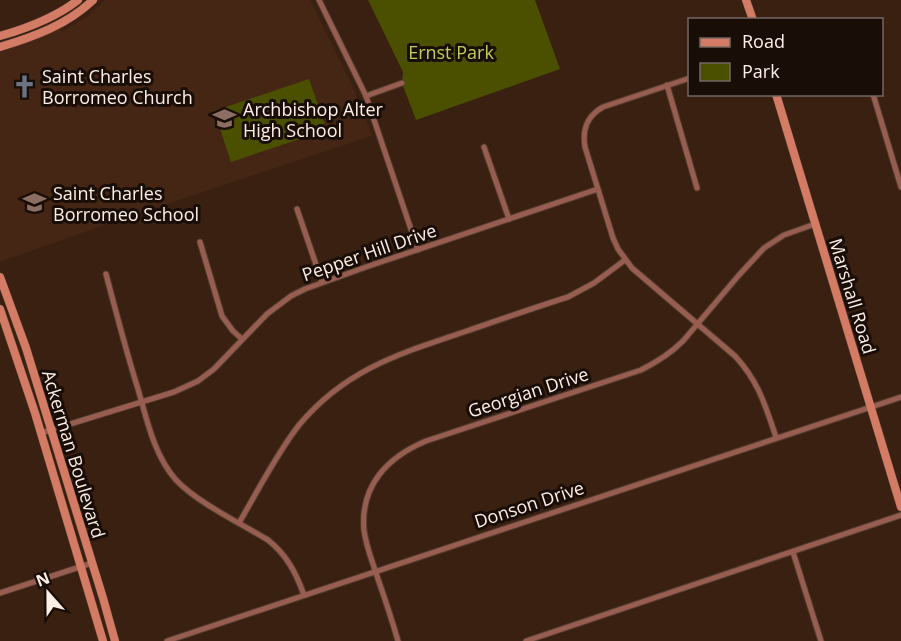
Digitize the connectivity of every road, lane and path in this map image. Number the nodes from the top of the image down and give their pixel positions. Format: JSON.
{"nodes":[{"id":1,"x":78,"y":0,"type":"edge"},
{"id":2,"x":93,"y":0,"type":"edge"},
{"id":3,"x":319,"y":0,"type":"edge"},
{"id":4,"x":746,"y":0,"type":"edge"},
{"id":5,"x":752,"y":18,"type":"edge"},
{"id":6,"x":0,"y":36,"type":"edge"},
{"id":7,"x":0,"y":47,"type":"edge"},
{"id":8,"x":688,"y":79,"type":"edge"},
{"id":9,"x":402,"y":82,"type":"dead end"},
{"id":10,"x":667,"y":86,"type":"junction"},
{"id":11,"x":366,"y":96,"type":"junction"},
{"id":12,"x":777,"y":96,"type":"edge"},
{"id":13,"x":874,"y":96,"type":"edge"},
{"id":14,"x":484,"y":147,"type":"dead end"},
{"id":15,"x":901,"y":187,"type":"edge"},
{"id":16,"x":697,"y":188,"type":"dead end"},
{"id":17,"x":598,"y":189,"type":"junction"},
{"id":18,"x":297,"y":209,"type":"dead end"},
{"id":19,"x":509,"y":219,"type":"junction"},
{"id":20,"x":815,"y":224,"type":"junction"},
{"id":21,"x":200,"y":242,"type":"dead end"},
{"id":22,"x":418,"y":250,"type":"junction"},
{"id":23,"x":625,"y":260,"type":"junction"},
{"id":24,"x":105,"y":274,"type":"dead end"},
{"id":25,"x":0,"y":277,"type":"edge"},
{"id":26,"x":322,"y":282,"type":"junction"},
{"id":27,"x":12,"y":308,"type":"junction"},
{"id":28,"x":0,"y":311,"type":"edge"},
{"id":29,"x":698,"y":323,"type":"junction"},
{"id":30,"x":242,"y":339,"type":"junction"},
{"id":31,"x":901,"y":397,"type":"edge"},
{"id":32,"x":142,"y":402,"type":"junction"},
{"id":33,"x":870,"y":406,"type":"junction"},
{"id":34,"x":51,"y":431,"type":"junction"},
{"id":35,"x":41,"y":433,"type":"junction"},
{"id":36,"x":776,"y":437,"type":"junction"},
{"id":37,"x":901,"y":507,"type":"edge"},
{"id":38,"x":901,"y":515,"type":"edge"},
{"id":39,"x":239,"y":523,"type":"junction"},
{"id":40,"x":793,"y":552,"type":"junction"},
{"id":41,"x":92,"y":563,"type":"junction"},
{"id":42,"x":82,"y":566,"type":"junction"},
{"id":43,"x":376,"y":571,"type":"junction"},
{"id":44,"x":0,"y":593,"type":"edge"},
{"id":45,"x":304,"y":595,"type":"junction"},
{"id":46,"x":103,"y":641,"type":"edge"},
{"id":47,"x":115,"y":641,"type":"edge"},
{"id":48,"x":167,"y":641,"type":"edge"},
{"id":49,"x":398,"y":641,"type":"edge"},
{"id":50,"x":526,"y":641,"type":"edge"},
{"id":51,"x":821,"y":641,"type":"edge"}],
"edges":[{"from":1,"to":6,"type":"street"},
{"from":2,"to":7,"type":"street"},
{"from":3,"to":11,"type":"street"},
{"from":4,"to":5,"type":"street"},
{"from":8,"to":10,"type":"street"},
{"from":9,"to":11,"type":"street"},
{"from":10,"to":16,"type":"street"},
{"from":10,"to":17,"type":"street"},
{"from":11,"to":22,"type":"street"},
{"from":12,"to":20,"type":"street","name":"Marshall Road"},
{"from":13,"to":15,"type":"street"},
{"from":14,"to":19,"type":"street"},
{"from":17,"to":19,"type":"street","name":"Pepper Hill Drive"},
{"from":17,"to":23,"type":"street"},
{"from":18,"to":26,"type":"street"},
{"from":19,"to":22,"type":"street","name":"Pepper Hill Drive"},
{"from":20,"to":29,"type":"street","name":"Georgian Drive"},
{"from":20,"to":33,"type":"street","name":"Marshall Road"},
{"from":21,"to":30,"type":"street"},
{"from":22,"to":26,"type":"street","name":"Pepper Hill Drive"},
{"from":23,"to":29,"type":"street"},
{"from":23,"to":39,"type":"street"},
{"from":24,"to":32,"type":"street"},
{"from":25,"to":27,"type":"street","name":"Ackerman Boulevard"},
{"from":26,"to":30,"type":"street","name":"Pepper Hill Drive"},
{"from":27,"to":28,"type":"street"},
{"from":27,"to":34,"type":"street","name":"Ackerman Boulevard"},
{"from":28,"to":35,"type":"street","name":"Ackerman Boulevard"},
{"from":29,"to":36,"type":"street"},
{"from":29,"to":43,"type":"street","name":"Georgian Drive"},
{"from":30,"to":32,"type":"street","name":"Pepper Hill Drive"},
{"from":31,"to":33,"type":"street","name":"Donson Drive"},
{"from":32,"to":34,"type":"street","name":"Pepper Hill Drive"},
{"from":32,"to":39,"type":"street"},
{"from":33,"to":36,"type":"street","name":"Donson Drive"},
{"from":33,"to":37,"type":"street","name":"Marshall Road"},
{"from":34,"to":35,"type":"street","name":"Pepper Hill Drive"},
{"from":34,"to":41,"type":"street","name":"Ackerman Boulevard"},
{"from":35,"to":42,"type":"street","name":"Ackerman Boulevard"},
{"from":36,"to":43,"type":"street","name":"Donson Drive"},
{"from":38,"to":40,"type":"street"},
{"from":39,"to":45,"type":"street"},
{"from":40,"to":50,"type":"street"},
{"from":40,"to":51,"type":"street"},
{"from":41,"to":42,"type":"street"},
{"from":41,"to":47,"type":"street","name":"Ackerman Boulevard"},
{"from":42,"to":44,"type":"street"},
{"from":42,"to":46,"type":"street","name":"Ackerman Boulevard"},
{"from":43,"to":45,"type":"street","name":"Donson Drive"},
{"from":43,"to":49,"type":"street","name":"Georgian Drive"},
{"from":45,"to":48,"type":"street","name":"Donson Drive"}]}
